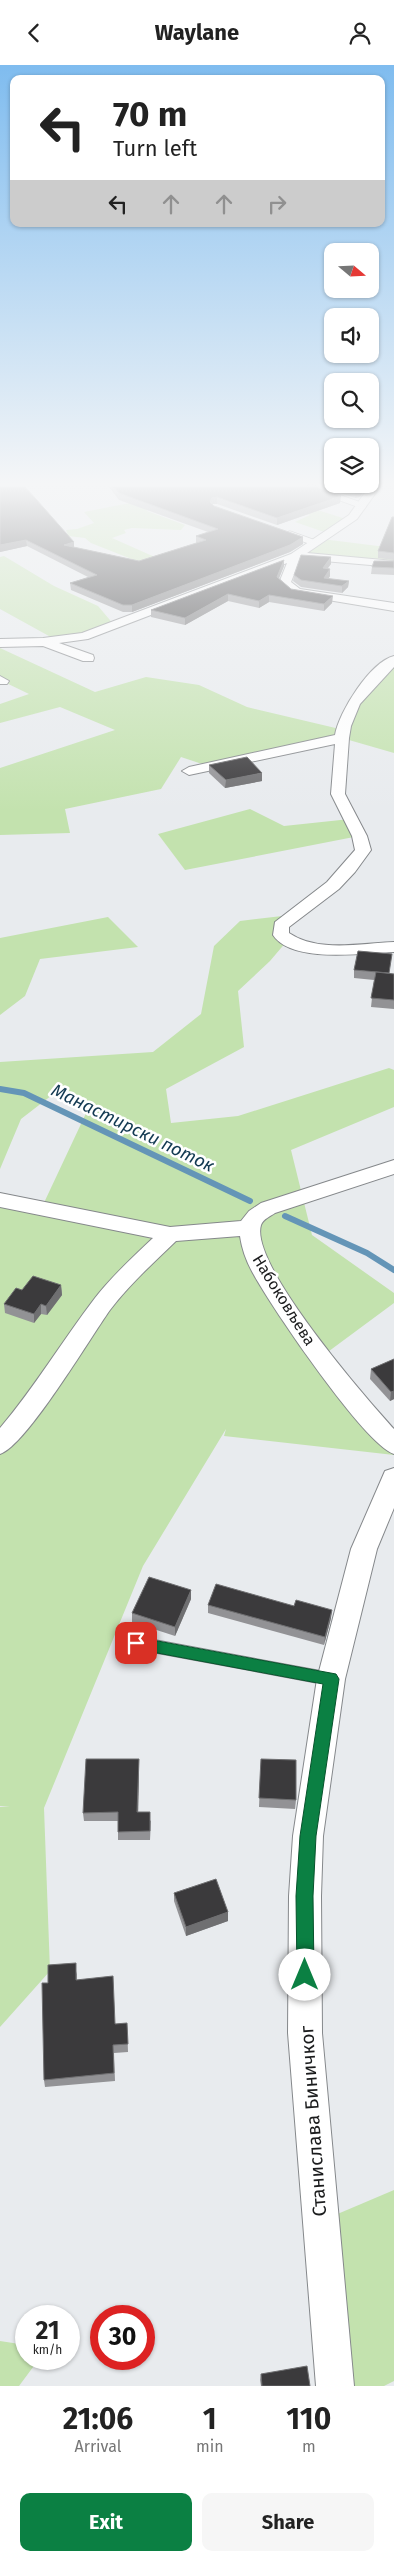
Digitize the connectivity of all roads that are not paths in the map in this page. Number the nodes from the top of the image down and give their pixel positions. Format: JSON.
{"nodes":[{"id":1,"x":189,"y":595,"type":"edge"},
{"id":2,"x":318,"y":595,"type":"edge"},
{"id":3,"x":394,"y":607,"type":"edge"},
{"id":4,"x":42,"y":642,"type":"junction"},
{"id":5,"x":0,"y":643,"type":"edge"},
{"id":6,"x":88,"y":658,"type":"dead end"},
{"id":7,"x":394,"y":660,"type":"edge"},
{"id":8,"x":342,"y":738,"type":"junction"},
{"id":9,"x":189,"y":771,"type":"dead end"},
{"id":10,"x":394,"y":947,"type":"edge"},
{"id":11,"x":394,"y":1167,"type":"edge"},
{"id":12,"x":0,"y":1200,"type":"edge"},
{"id":13,"x":249,"y":1228,"type":"junction"},
{"id":14,"x":170,"y":1234,"type":"junction"},
{"id":15,"x":0,"y":1445,"type":"edge"},
{"id":16,"x":394,"y":1445,"type":"edge"},
{"id":17,"x":394,"y":1478,"type":"edge"},
{"id":18,"x":136,"y":1643,"type":"dead end"},
{"id":19,"x":331,"y":1679,"type":"junction"},
{"id":20,"x":335,"y":2386,"type":"edge"}],
"edges":[{"from":1,"to":4,"type":"street"},
{"from":2,"to":3,"type":"street"},
{"from":4,"to":5,"type":"street"},
{"from":4,"to":6,"type":"street"},
{"from":7,"to":8,"type":"street"},
{"from":8,"to":9,"type":"street"},
{"from":8,"to":10,"type":"street"},
{"from":11,"to":13,"type":"street"},
{"from":12,"to":14,"type":"street"},
{"from":13,"to":14,"type":"street"},
{"from":13,"to":16,"type":"street","name":"Набоковљева"},
{"from":14,"to":15,"type":"street"},
{"from":17,"to":19,"type":"street","name":"Станислава Биничког"},
{"from":18,"to":19,"type":"lane"},
{"from":19,"to":20,"type":"street","name":"Станислава Биничког"}]}
